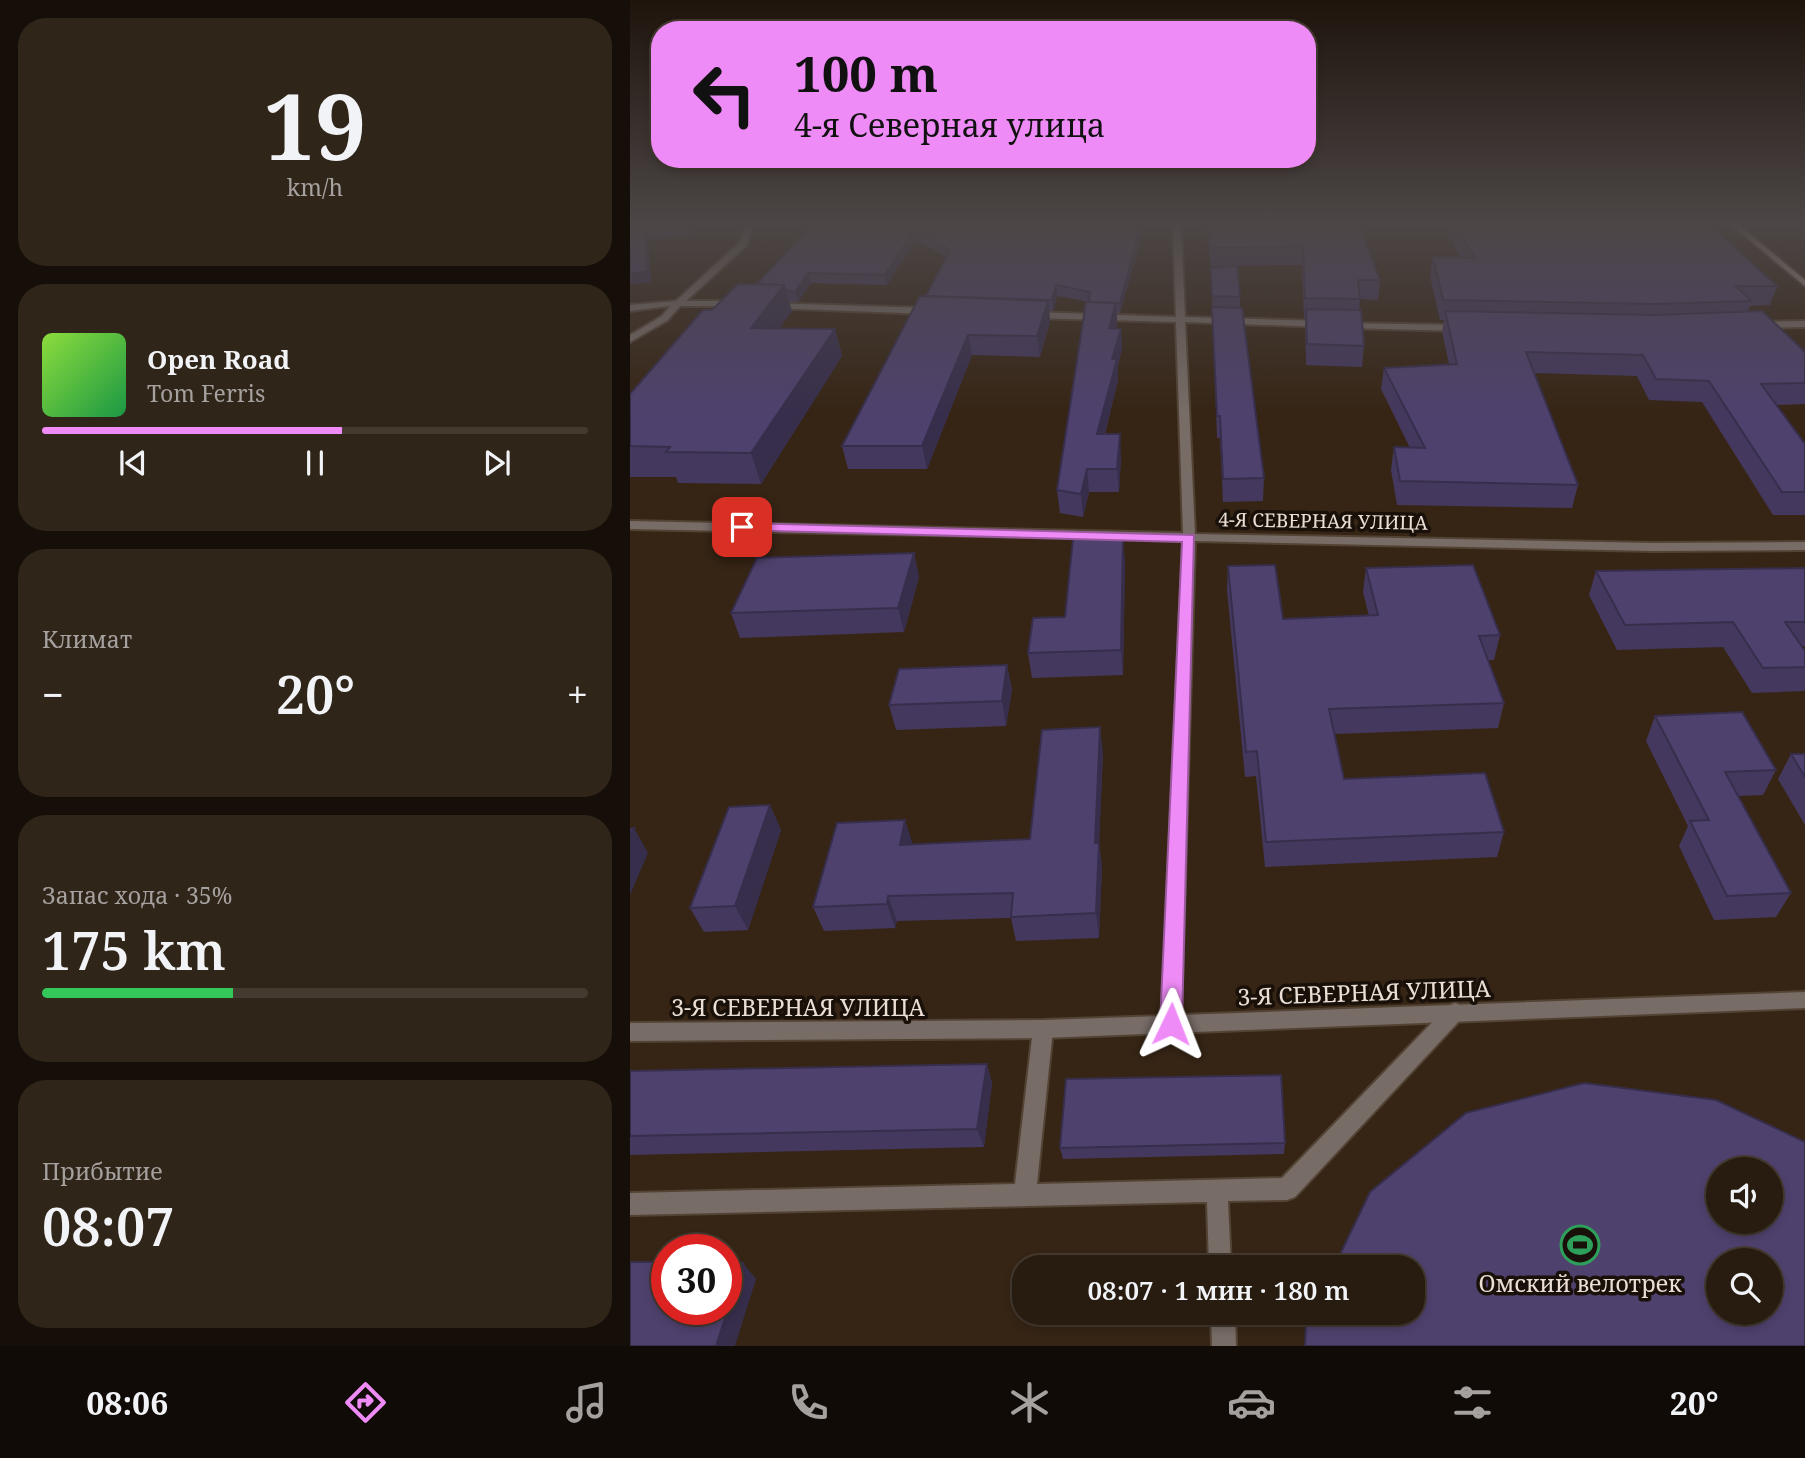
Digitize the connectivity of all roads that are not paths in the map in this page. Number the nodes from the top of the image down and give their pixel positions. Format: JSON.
{"nodes":[{"id":1,"x":695,"y":288,"type":"edge"},
{"id":2,"x":1181,"y":288,"type":"edge"},
{"id":3,"x":678,"y":303,"type":"junction"},
{"id":4,"x":746,"y":304,"type":"edge"},
{"id":5,"x":759,"y":304,"type":"edge"},
{"id":6,"x":630,"y":308,"type":"edge"},
{"id":7,"x":946,"y":312,"type":"edge"},
{"id":8,"x":1015,"y":314,"type":"edge"},
{"id":9,"x":1183,"y":321,"type":"junction"},
{"id":10,"x":1805,"y":324,"type":"edge"},
{"id":11,"x":1752,"y":325,"type":"edge"},
{"id":12,"x":1469,"y":328,"type":"edge"},
{"id":13,"x":630,"y":339,"type":"edge"},
{"id":14,"x":630,"y":525,"type":"edge"},
{"id":15,"x":1189,"y":538,"type":"junction"},
{"id":16,"x":1805,"y":546,"type":"edge"},
{"id":17,"x":1805,"y":1000,"type":"edge"},
{"id":18,"x":1455,"y":1012,"type":"junction"},
{"id":19,"x":1171,"y":1024,"type":"junction"},
{"id":20,"x":1043,"y":1029,"type":"junction"},
{"id":21,"x":630,"y":1032,"type":"edge"},
{"id":22,"x":1217,"y":1191,"type":"junction"},
{"id":23,"x":1025,"y":1195,"type":"junction"},
{"id":24,"x":630,"y":1204,"type":"edge"},
{"id":25,"x":1220,"y":1255,"type":"edge"},
{"id":26,"x":1223,"y":1325,"type":"edge"},
{"id":27,"x":1224,"y":1346,"type":"edge"}],
"edges":[{"from":1,"to":3,"type":"street"},
{"from":2,"to":9,"type":"street"},
{"from":3,"to":4,"type":"street"},
{"from":3,"to":6,"type":"street"},
{"from":3,"to":13,"type":"street"},
{"from":5,"to":7,"type":"street"},
{"from":8,"to":9,"type":"street"},
{"from":9,"to":12,"type":"street"},
{"from":9,"to":15,"type":"street"},
{"from":10,"to":11,"type":"street"},
{"from":14,"to":15,"type":"street","name":"4-Я СЕВЕРНАЯ УЛИЦА"},
{"from":15,"to":16,"type":"street","name":"4-Я СЕВЕРНАЯ УЛИЦА"},
{"from":15,"to":19,"type":"street"},
{"from":17,"to":18,"type":"street","name":"3-Я СЕВЕРНАЯ УЛИЦА"},
{"from":18,"to":19,"type":"street","name":"3-Я СЕВЕРНАЯ УЛИЦА"},
{"from":18,"to":22,"type":"street"},
{"from":19,"to":20,"type":"street","name":"3-Я СЕВЕРНАЯ УЛИЦА"},
{"from":20,"to":21,"type":"street","name":"3-Я СЕВЕРНАЯ УЛИЦА"},
{"from":20,"to":23,"type":"street"},
{"from":22,"to":23,"type":"street"},
{"from":22,"to":25,"type":"street"},
{"from":23,"to":24,"type":"street"},
{"from":26,"to":27,"type":"street"}]}
